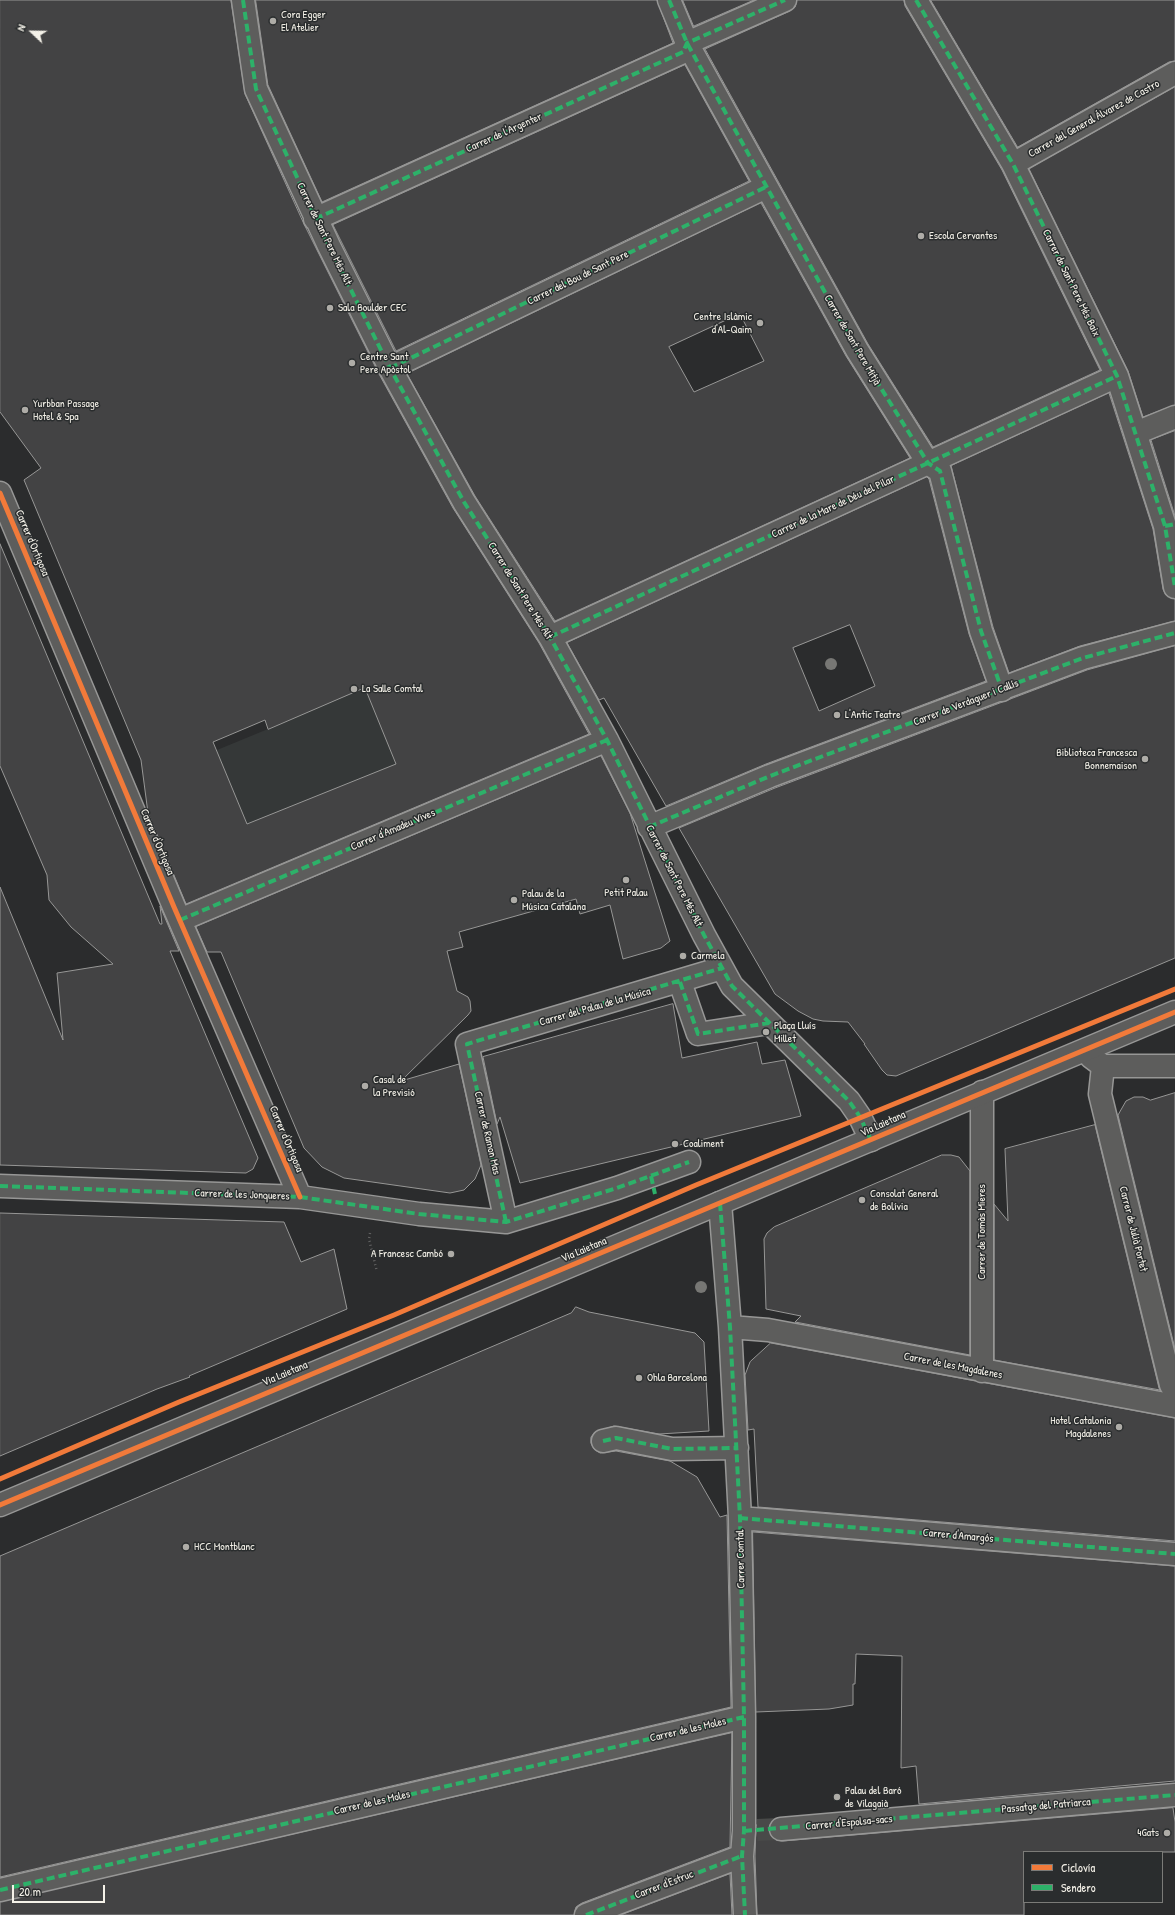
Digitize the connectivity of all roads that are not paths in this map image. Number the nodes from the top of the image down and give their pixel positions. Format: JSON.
{"nodes":[{"id":1,"x":243,"y":0,"type":"edge"},
{"id":2,"x":669,"y":0,"type":"edge"},
{"id":3,"x":784,"y":0,"type":"edge"},
{"id":4,"x":916,"y":0,"type":"edge"},
{"id":5,"x":687,"y":42,"type":"junction"},
{"id":6,"x":1175,"y":73,"type":"edge"},
{"id":7,"x":1013,"y":164,"type":"junction"},
{"id":8,"x":766,"y":188,"type":"junction"},
{"id":9,"x":315,"y":219,"type":"junction"},
{"id":10,"x":390,"y":368,"type":"junction"},
{"id":11,"x":1117,"y":376,"type":"junction"},
{"id":12,"x":1175,"y":417,"type":"edge"},
{"id":13,"x":1136,"y":433,"type":"junction"},
{"id":14,"x":928,"y":463,"type":"junction"},
{"id":15,"x":0,"y":493,"type":"edge"},
{"id":16,"x":1170,"y":525,"type":"edge"},
{"id":17,"x":1175,"y":587,"type":"edge"},
{"id":18,"x":1175,"y":633,"type":"edge"},
{"id":19,"x":550,"y":637,"type":"junction"},
{"id":20,"x":1002,"y":690,"type":"junction"},
{"id":21,"x":607,"y":740,"type":"junction"},
{"id":22,"x":649,"y":827,"type":"junction"},
{"id":23,"x":180,"y":920,"type":"junction"},
{"id":24,"x":722,"y":968,"type":"junction"},
{"id":25,"x":680,"y":982,"type":"junction"},
{"id":26,"x":1175,"y":1012,"type":"edge"},
{"id":27,"x":769,"y":1023,"type":"junction"},
{"id":28,"x":467,"y":1044,"type":"joint"},
{"id":29,"x":1083,"y":1051,"type":"junction"},
{"id":30,"x":1103,"y":1066,"type":"junction"},
{"id":31,"x":1175,"y":1066,"type":"edge"},
{"id":32,"x":982,"y":1092,"type":"junction"},
{"id":33,"x":871,"y":1140,"type":"junction"},
{"id":34,"x":689,"y":1162,"type":"dead end"},
{"id":35,"x":0,"y":1186,"type":"edge"},
{"id":36,"x":300,"y":1197,"type":"junction"},
{"id":37,"x":720,"y":1203,"type":"junction"},
{"id":38,"x":506,"y":1222,"type":"junction"},
{"id":39,"x":730,"y":1327,"type":"junction"},
{"id":40,"x":982,"y":1371,"type":"junction"},
{"id":41,"x":1175,"y":1391,"type":"edge"},
{"id":42,"x":1175,"y":1406,"type":"edge"},
{"id":43,"x":603,"y":1441,"type":"dead end"},
{"id":44,"x":737,"y":1448,"type":"junction"},
{"id":45,"x":0,"y":1505,"type":"edge"},
{"id":46,"x":740,"y":1518,"type":"junction"},
{"id":47,"x":1175,"y":1554,"type":"edge"},
{"id":48,"x":744,"y":1717,"type":"junction"},
{"id":49,"x":1175,"y":1795,"type":"edge"},
{"id":50,"x":917,"y":1817,"type":"joint"},
{"id":51,"x":781,"y":1829,"type":"tunnel mouth"},
{"id":52,"x":742,"y":1856,"type":"junction"},
{"id":53,"x":0,"y":1890,"type":"edge"},
{"id":54,"x":586,"y":1915,"type":"edge"},
{"id":55,"x":745,"y":1915,"type":"edge"}],
"edges":[{"from":1,"to":9,"type":"street","name":"Carrer de Sant Pere Més Alt"},
{"from":2,"to":5,"type":"street","name":"Carrer de Sant Pere Mitjà"},
{"from":3,"to":5,"type":"street"},
{"from":4,"to":7,"type":"street","name":"Carrer de Sant Pere Més Baix"},
{"from":5,"to":8,"type":"street","name":"Carrer de Sant Pere Mitjà"},
{"from":5,"to":9,"type":"street","name":"Carrer de l'Argenter"},
{"from":6,"to":7,"type":"street","name":"Carrer del General Álvarez de Castro"},
{"from":7,"to":11,"type":"street","name":"Carrer de Sant Pere Més Baix"},
{"from":8,"to":10,"type":"street","name":"Carrer del Bou de Sant Pere"},
{"from":8,"to":14,"type":"street","name":"Carrer de Sant Pere Mitjà"},
{"from":9,"to":10,"type":"street","name":"Carrer de Sant Pere Més Alt"},
{"from":10,"to":19,"type":"street","name":"Carrer de Sant Pere Més Alt"},
{"from":11,"to":13,"type":"street","name":"Carrer de Sant Pere Més Baix"},
{"from":11,"to":14,"type":"street","name":"Carrer de la Mare de Déu del Pilar"},
{"from":12,"to":13,"type":"street"},
{"from":13,"to":16,"type":"street","name":"Carrer de Sant Pere Més Baix"},
{"from":14,"to":19,"type":"street","name":"Carrer de la Mare de Déu del Pilar"},
{"from":14,"to":20,"type":"street","name":"Carrer de Sant Pere Mitjà"},
{"from":15,"to":23,"type":"street","name":"Carrer d'Ortigosa"},
{"from":16,"to":17,"type":"street","name":"Carrer de Sant Pere Més Baix"},
{"from":18,"to":20,"type":"street","name":"Carrer de Verdaguer i Callís"},
{"from":19,"to":21,"type":"street","name":"Carrer de Sant Pere Més Alt"},
{"from":20,"to":22,"type":"street","name":"Carrer de Verdaguer i Callís"},
{"from":21,"to":22,"type":"street","name":"Carrer de Sant Pere Més Alt"},
{"from":21,"to":23,"type":"street","name":"Carrer d'Amadeu Vives"},
{"from":22,"to":24,"type":"street","name":"Carrer de Sant Pere Més Alt"},
{"from":23,"to":36,"type":"street","name":"Carrer d'Ortigosa"},
{"from":24,"to":25,"type":"street","name":"Carrer del Palau de la Música"},
{"from":24,"to":27,"type":"street","name":"Carrer de Sant Pere Més Alt"},
{"from":25,"to":27,"type":"street"},
{"from":25,"to":28,"type":"street","name":"Carrer del Palau de la Música"},
{"from":26,"to":29,"type":"street","name":"Via Laietana"},
{"from":27,"to":33,"type":"street","name":"Carrer de Sant Pere Més Alt"},
{"from":28,"to":38,"type":"street","name":"Carrer de Ramon Mas"},
{"from":29,"to":30,"type":"street"},
{"from":29,"to":32,"type":"street","name":"Via Laietana"},
{"from":30,"to":31,"type":"street"},
{"from":30,"to":41,"type":"street","name":"Carrer de Julià Portet"},
{"from":32,"to":33,"type":"street","name":"Via Laietana"},
{"from":32,"to":40,"type":"street","name":"Carrer de Tomàs Mieres"},
{"from":33,"to":37,"type":"street","name":"Via Laietana"},
{"from":34,"to":38,"type":"street"},
{"from":35,"to":36,"type":"street","name":"Carrer de les Jonqueres"},
{"from":36,"to":38,"type":"street","name":"Carrer de les Jonqueres"},
{"from":37,"to":39,"type":"street","name":"Carrer Comtal"},
{"from":37,"to":45,"type":"street","name":"Via Laietana"},
{"from":39,"to":40,"type":"street","name":"Carrer de les Magdalenes"},
{"from":39,"to":44,"type":"street","name":"Carrer Comtal"},
{"from":40,"to":42,"type":"street","name":"Carrer de les Magdalenes"},
{"from":43,"to":44,"type":"street"},
{"from":44,"to":46,"type":"street","name":"Carrer Comtal"},
{"from":46,"to":47,"type":"street","name":"Carrer d'Amargós"},
{"from":46,"to":48,"type":"street","name":"Carrer Comtal"},
{"from":48,"to":52,"type":"street","name":"Carrer Comtal"},
{"from":48,"to":53,"type":"street","name":"Carrer de les Moles"},
{"from":49,"to":50,"type":"street","name":"Passatge del Patriarca"},
{"from":50,"to":51,"type":"street","name":"Carrer d'Espolsa-sacs"},
{"from":52,"to":54,"type":"street","name":"Carrer d'Estruc"},
{"from":52,"to":55,"type":"street","name":"Carrer Comtal"}]}
